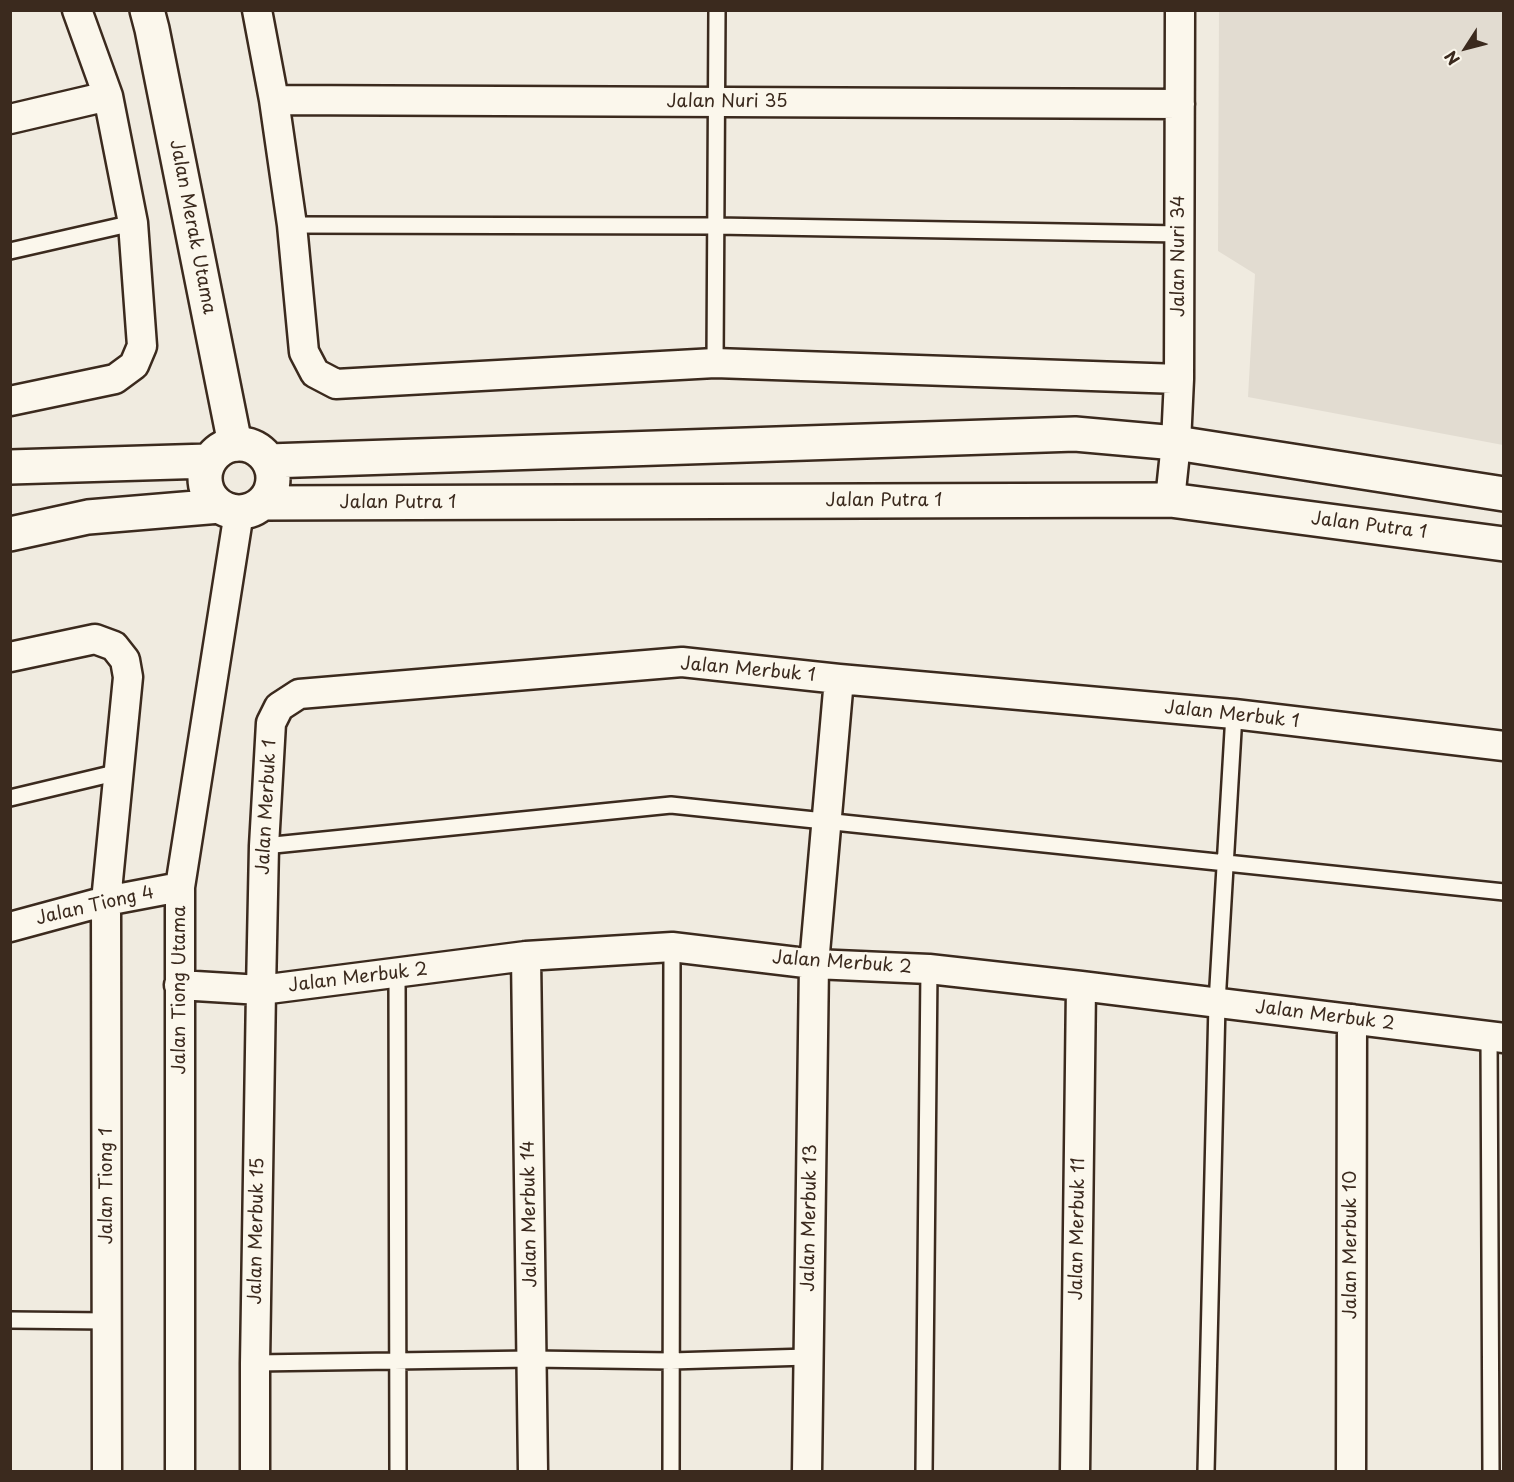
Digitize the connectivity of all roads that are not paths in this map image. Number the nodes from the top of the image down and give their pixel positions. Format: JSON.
{"nodes":[{"id":1,"x":77,"y":10,"type":"edge"},
{"id":2,"x":147,"y":10,"type":"edge"},
{"id":3,"x":257,"y":10,"type":"edge"},
{"id":4,"x":717,"y":10,"type":"edge"},
{"id":5,"x":1180,"y":10,"type":"edge"},
{"id":6,"x":108,"y":96,"type":"junction"},
{"id":7,"x":274,"y":100,"type":"junction"},
{"id":8,"x":717,"y":102,"type":"junction"},
{"id":9,"x":1180,"y":104,"type":"junction"},
{"id":10,"x":10,"y":119,"type":"edge"},
{"id":11,"x":133,"y":223,"type":"junction"},
{"id":12,"x":292,"y":225,"type":"junction"},
{"id":13,"x":716,"y":226,"type":"junction"},
{"id":14,"x":1180,"y":234,"type":"junction"},
{"id":15,"x":10,"y":251,"type":"edge"},
{"id":16,"x":716,"y":363,"type":"junction"},
{"id":17,"x":1179,"y":379,"type":"junction"},
{"id":18,"x":10,"y":400,"type":"edge"},
{"id":19,"x":1176,"y":443,"type":"junction"},
{"id":20,"x":222,"y":452,"type":"junction"},
{"id":21,"x":269,"y":460,"type":"junction"},
{"id":22,"x":10,"y":467,"type":"edge"},
{"id":23,"x":1503,"y":495,"type":"edge"},
{"id":24,"x":1170,"y":500,"type":"junction"},
{"id":25,"x":240,"y":507,"type":"junction"},
{"id":26,"x":10,"y":534,"type":"edge"},
{"id":27,"x":1503,"y":544,"type":"edge"},
{"id":28,"x":10,"y":657,"type":"edge"},
{"id":29,"x":839,"y":679,"type":"junction"},
{"id":30,"x":1234,"y":714,"type":"junction"},
{"id":31,"x":1503,"y":746,"type":"edge"},
{"id":32,"x":119,"y":772,"type":"junction"},
{"id":33,"x":10,"y":798,"type":"edge"},
{"id":34,"x":827,"y":820,"type":"junction"},
{"id":35,"x":264,"y":846,"type":"junction"},
{"id":36,"x":1225,"y":864,"type":"junction"},
{"id":37,"x":180,"y":887,"type":"junction"},
{"id":38,"x":1503,"y":892,"type":"edge"},
{"id":39,"x":106,"y":901,"type":"junction"},
{"id":40,"x":10,"y":927,"type":"edge"},
{"id":41,"x":672,"y":947,"type":"junction"},
{"id":42,"x":526,"y":956,"type":"junction"},
{"id":43,"x":814,"y":964,"type":"junction"},
{"id":44,"x":929,"y":969,"type":"junction"},
{"id":45,"x":397,"y":973,"type":"junction"},
{"id":46,"x":179,"y":985,"type":"junction"},
{"id":47,"x":1081,"y":986,"type":"junction"},
{"id":48,"x":261,"y":990,"type":"junction"},
{"id":49,"x":1216,"y":1003,"type":"junction"},
{"id":50,"x":1352,"y":1019,"type":"junction"},
{"id":51,"x":1496,"y":1037,"type":"edge"},
{"id":52,"x":10,"y":1320,"type":"edge"},
{"id":53,"x":107,"y":1321,"type":"junction"},
{"id":54,"x":808,"y":1357,"type":"junction"},
{"id":55,"x":532,"y":1359,"type":"junction"},
{"id":56,"x":671,"y":1361,"type":"junction"},
{"id":57,"x":397,"y":1362,"type":"junction"},
{"id":58,"x":255,"y":1363,"type":"junction"},
{"id":59,"x":107,"y":1472,"type":"edge"},
{"id":60,"x":180,"y":1472,"type":"edge"},
{"id":61,"x":255,"y":1472,"type":"edge"},
{"id":62,"x":398,"y":1472,"type":"edge"},
{"id":63,"x":532,"y":1472,"type":"edge"},
{"id":64,"x":671,"y":1472,"type":"edge"},
{"id":65,"x":807,"y":1472,"type":"edge"},
{"id":66,"x":924,"y":1472,"type":"edge"},
{"id":67,"x":1075,"y":1472,"type":"edge"},
{"id":68,"x":1206,"y":1472,"type":"edge"},
{"id":69,"x":1351,"y":1472,"type":"edge"},
{"id":70,"x":1491,"y":1472,"type":"edge"}],
"edges":[{"from":1,"to":6,"type":"street"},
{"from":2,"to":20,"type":"main road","name":"Jalan Merak Utama"},
{"from":3,"to":7,"type":"street"},
{"from":4,"to":8,"type":"lane"},
{"from":5,"to":9,"type":"street","name":"Jalan Nuri 34"},
{"from":6,"to":10,"type":"street"},
{"from":6,"to":11,"type":"street"},
{"from":7,"to":8,"type":"street","name":"Jalan Nuri 35"},
{"from":7,"to":12,"type":"street"},
{"from":8,"to":9,"type":"street","name":"Jalan Nuri 35"},
{"from":8,"to":13,"type":"lane"},
{"from":9,"to":14,"type":"street","name":"Jalan Nuri 34"},
{"from":11,"to":15,"type":"lane"},
{"from":11,"to":18,"type":"street"},
{"from":12,"to":13,"type":"lane"},
{"from":12,"to":16,"type":"street"},
{"from":13,"to":14,"type":"lane"},
{"from":13,"to":16,"type":"lane"},
{"from":14,"to":17,"type":"street","name":"Jalan Nuri 34"},
{"from":16,"to":17,"type":"street"},
{"from":17,"to":19,"type":"street","name":"Jalan Nuri 34"},
{"from":19,"to":21,"type":"main road"},
{"from":19,"to":23,"type":"main road"},
{"from":19,"to":24,"type":"street","name":"Jalan Nuri 34"},
{"from":20,"to":21,"type":"main road"},
{"from":20,"to":22,"type":"main road"},
{"from":20,"to":25,"type":"main road"},
{"from":21,"to":25,"type":"main road"},
{"from":24,"to":25,"type":"main road","name":"Jalan Putra 1"},
{"from":24,"to":27,"type":"main road","name":"Jalan Putra 1"},
{"from":25,"to":26,"type":"main road","name":"Jalan Putra 1"},
{"from":25,"to":37,"type":"street","name":"Jalan Tiong Utama"},
{"from":28,"to":32,"type":"street","name":"Jalan Tiong 1"},
{"from":29,"to":30,"type":"street","name":"Jalan Merbuk 1"},
{"from":29,"to":34,"type":"street","name":"Jalan Merbuk 13"},
{"from":29,"to":35,"type":"street","name":"Jalan Merbuk 1"},
{"from":30,"to":31,"type":"street","name":"Jalan Merbuk 1"},
{"from":30,"to":36,"type":"lane"},
{"from":32,"to":33,"type":"lane"},
{"from":32,"to":39,"type":"street","name":"Jalan Tiong 1"},
{"from":34,"to":35,"type":"lane"},
{"from":34,"to":36,"type":"lane"},
{"from":34,"to":43,"type":"street","name":"Jalan Merbuk 13"},
{"from":35,"to":48,"type":"street","name":"Jalan Merbuk 1"},
{"from":36,"to":38,"type":"lane"},
{"from":36,"to":49,"type":"lane"},
{"from":37,"to":39,"type":"street","name":"Jalan Tiong 4"},
{"from":37,"to":46,"type":"street","name":"Jalan Tiong Utama"},
{"from":39,"to":40,"type":"street","name":"Jalan Tiong 4"},
{"from":39,"to":53,"type":"street","name":"Jalan Tiong 1"},
{"from":41,"to":42,"type":"street","name":"Jalan Merbuk 2"},
{"from":41,"to":43,"type":"street","name":"Jalan Merbuk 2"},
{"from":41,"to":56,"type":"lane"},
{"from":42,"to":45,"type":"street","name":"Jalan Merbuk 2"},
{"from":42,"to":55,"type":"street","name":"Jalan Merbuk 14"},
{"from":43,"to":44,"type":"street","name":"Jalan Merbuk 2"},
{"from":43,"to":54,"type":"street","name":"Jalan Merbuk 13"},
{"from":44,"to":47,"type":"street","name":"Jalan Merbuk 2"},
{"from":44,"to":66,"type":"lane"},
{"from":45,"to":48,"type":"street","name":"Jalan Merbuk 2"},
{"from":45,"to":57,"type":"lane"},
{"from":46,"to":48,"type":"street","name":"Jalan Merbuk 2"},
{"from":46,"to":60,"type":"street","name":"Jalan Tiong Utama"},
{"from":47,"to":49,"type":"street","name":"Jalan Merbuk 2"},
{"from":47,"to":67,"type":"street","name":"Jalan Merbuk 11"},
{"from":48,"to":58,"type":"street","name":"Jalan Merbuk 15"},
{"from":49,"to":50,"type":"street","name":"Jalan Merbuk 2"},
{"from":49,"to":68,"type":"lane"},
{"from":50,"to":51,"type":"street","name":"Jalan Merbuk 2"},
{"from":50,"to":69,"type":"street","name":"Jalan Merbuk 10"},
{"from":51,"to":70,"type":"lane"},
{"from":52,"to":53,"type":"lane"},
{"from":53,"to":59,"type":"street","name":"Jalan Tiong 1"},
{"from":54,"to":56,"type":"lane"},
{"from":54,"to":65,"type":"street","name":"Jalan Merbuk 13"},
{"from":55,"to":56,"type":"lane"},
{"from":55,"to":57,"type":"lane"},
{"from":55,"to":63,"type":"street","name":"Jalan Merbuk 14"},
{"from":56,"to":64,"type":"lane"},
{"from":57,"to":58,"type":"lane"},
{"from":57,"to":62,"type":"lane"},
{"from":58,"to":61,"type":"street","name":"Jalan Merbuk 15"}]}
